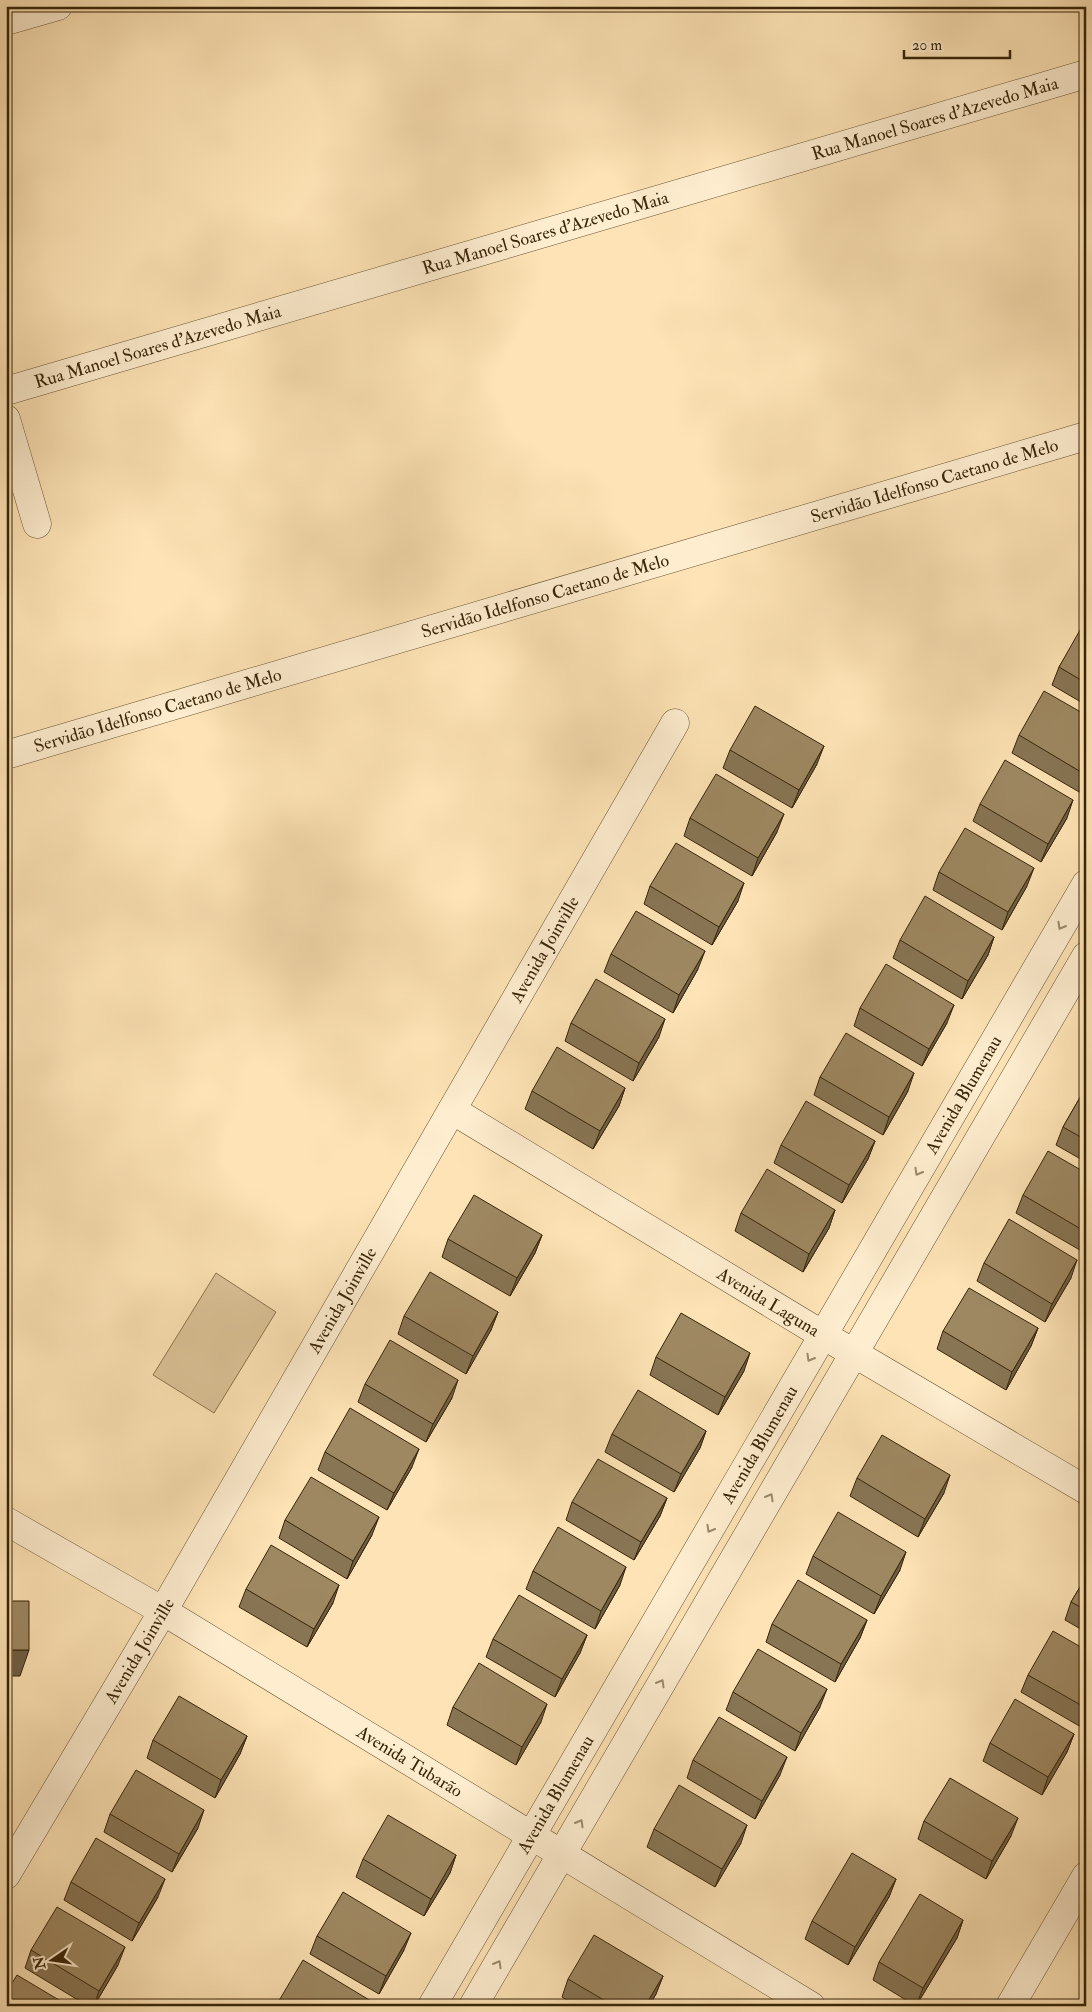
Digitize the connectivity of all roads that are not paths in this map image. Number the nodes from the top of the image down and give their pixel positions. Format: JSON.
{"nodes":[{"id":1,"x":58,"y":6,"type":"edge"},
{"id":2,"x":6,"y":22,"type":"edge"},
{"id":3,"x":1086,"y":74,"type":"edge"},
{"id":4,"x":6,"y":392,"type":"edge"},
{"id":5,"x":6,"y":419,"type":"edge"},
{"id":6,"x":1086,"y":436,"type":"edge"},
{"id":7,"x":37,"y":524,"type":"dead end"},
{"id":8,"x":675,"y":723,"type":"dead end"},
{"id":9,"x":6,"y":755,"type":"edge"},
{"id":10,"x":1086,"y":884,"type":"edge"},
{"id":11,"x":1086,"y":956,"type":"edge"},
{"id":12,"x":452,"y":1110,"type":"junction"},
{"id":13,"x":823,"y":1335,"type":"junction"},
{"id":14,"x":854,"y":1353,"type":"junction"},
{"id":15,"x":1086,"y":1490,"type":"edge"},
{"id":16,"x":6,"y":1520,"type":"edge"},
{"id":17,"x":163,"y":1612,"type":"junction"},
{"id":18,"x":531,"y":1836,"type":"junction"},
{"id":19,"x":562,"y":1854,"type":"junction"},
{"id":20,"x":6,"y":1875,"type":"edge"},
{"id":21,"x":1086,"y":1876,"type":"edge"},
{"id":22,"x":432,"y":2006,"type":"edge"},
{"id":23,"x":473,"y":2006,"type":"edge"},
{"id":24,"x":811,"y":2006,"type":"edge"},
{"id":25,"x":1010,"y":2006,"type":"edge"}],
"edges":[{"from":1,"to":2,"type":"street"},
{"from":3,"to":4,"type":"street","name":"Rua Manoel Soares d'Azevedo Maia"},
{"from":5,"to":7,"type":"street"},
{"from":6,"to":9,"type":"street","name":"Servidão Idelfonso Caetano de Melo"},
{"from":8,"to":12,"type":"street","name":"Avenida Joinville"},
{"from":10,"to":13,"type":"street","name":"Avenida Blumenau","one_way":true},
{"from":11,"to":14,"type":"street","name":"Avenida Blumenau"},
{"from":12,"to":13,"type":"street","name":"Avenida Laguna"},
{"from":12,"to":17,"type":"street","name":"Avenida Joinville"},
{"from":13,"to":14,"type":"street","name":"Avenida Laguna"},
{"from":13,"to":18,"type":"street","name":"Avenida Blumenau","one_way":true},
{"from":14,"to":15,"type":"street","name":"Avenida Laguna"},
{"from":19,"to":14,"type":"street","name":"Avenida Blumenau","one_way":true},
{"from":16,"to":17,"type":"street","name":"Avenida Tubarão"},
{"from":17,"to":18,"type":"street","name":"Avenida Tubarão"},
{"from":17,"to":20,"type":"street","name":"Avenida Joinville"},
{"from":18,"to":19,"type":"street","name":"Avenida Tubarão"},
{"from":18,"to":22,"type":"street","name":"Avenida Blumenau"},
{"from":23,"to":19,"type":"street","name":"Avenida Blumenau","one_way":true},
{"from":19,"to":24,"type":"street","name":"Avenida Tubarão"},
{"from":21,"to":25,"type":"street"}]}
